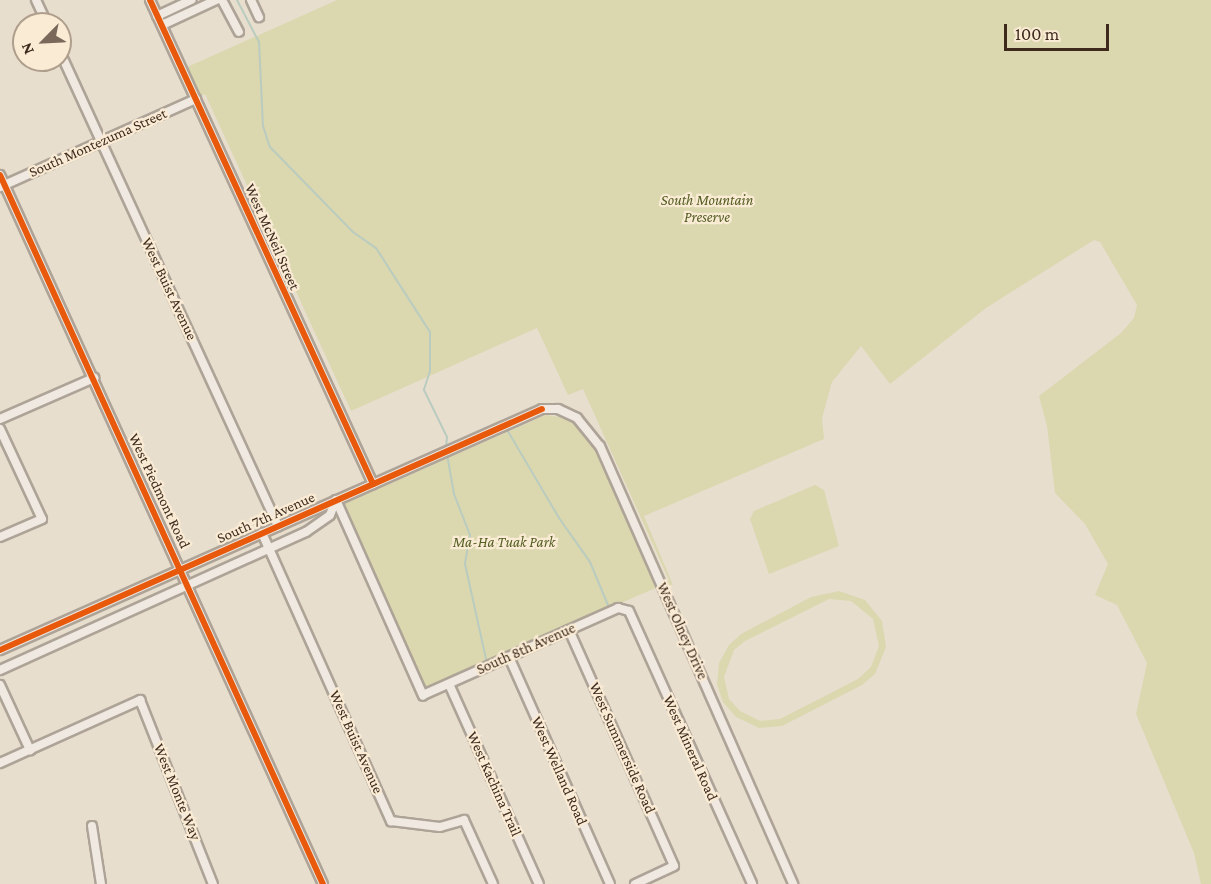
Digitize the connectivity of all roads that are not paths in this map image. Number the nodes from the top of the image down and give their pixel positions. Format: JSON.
{"nodes":[{"id":1,"x":150,"y":0,"type":"edge"},
{"id":2,"x":192,"y":0,"type":"edge"},
{"id":3,"x":216,"y":0,"type":"edge"},
{"id":4,"x":222,"y":0,"type":"edge"},
{"id":5,"x":251,"y":0,"type":"edge"},
{"id":6,"x":157,"y":16,"type":"junction"},
{"id":7,"x":259,"y":17,"type":"dead end"},
{"id":8,"x":162,"y":25,"type":"junction"},
{"id":9,"x":238,"y":32,"type":"dead end"},
{"id":10,"x":69,"y":72,"type":"edge"},
{"id":11,"x":196,"y":99,"type":"junction"},
{"id":12,"x":101,"y":142,"type":"junction"},
{"id":13,"x":0,"y":175,"type":"edge"},
{"id":14,"x":2,"y":186,"type":"edge"},
{"id":15,"x":94,"y":378,"type":"junction"},
{"id":16,"x":542,"y":409,"type":"joint"},
{"id":17,"x":0,"y":419,"type":"edge"},
{"id":18,"x":0,"y":429,"type":"edge"},
{"id":19,"x":373,"y":484,"type":"junction"},
{"id":20,"x":336,"y":500,"type":"junction"},
{"id":21,"x":278,"y":526,"type":"junction"},
{"id":22,"x":262,"y":533,"type":"junction"},
{"id":23,"x":0,"y":537,"type":"edge"},
{"id":24,"x":268,"y":548,"type":"junction"},
{"id":25,"x":181,"y":569,"type":"junction"},
{"id":26,"x":189,"y":584,"type":"junction"},
{"id":27,"x":629,"y":611,"type":"joint"},
{"id":28,"x":569,"y":630,"type":"junction"},
{"id":29,"x":0,"y":650,"type":"edge"},
{"id":30,"x":509,"y":657,"type":"junction"},
{"id":31,"x":0,"y":670,"type":"edge"},
{"id":32,"x":449,"y":684,"type":"junction"},
{"id":33,"x":0,"y":685,"type":"edge"},
{"id":34,"x":30,"y":750,"type":"junction"},
{"id":35,"x":0,"y":763,"type":"edge"},
{"id":36,"x":92,"y":826,"type":"dead end"},
{"id":37,"x":101,"y":884,"type":"edge"},
{"id":38,"x":213,"y":884,"type":"edge"},
{"id":39,"x":323,"y":884,"type":"edge"},
{"id":40,"x":493,"y":884,"type":"edge"},
{"id":41,"x":539,"y":884,"type":"edge"},
{"id":42,"x":610,"y":884,"type":"edge"},
{"id":43,"x":635,"y":884,"type":"edge"},
{"id":44,"x":752,"y":884,"type":"edge"},
{"id":45,"x":793,"y":884,"type":"edge"}],
"edges":[{"from":1,"to":6,"type":"street","name":"West McNeil Street"},
{"from":2,"to":6,"type":"street"},
{"from":3,"to":8,"type":"street"},
{"from":4,"to":9,"type":"street"},
{"from":5,"to":7,"type":"street"},
{"from":6,"to":8,"type":"street","name":"West McNeil Street"},
{"from":8,"to":11,"type":"street","name":"West McNeil Street"},
{"from":10,"to":12,"type":"street","name":"West Buist Avenue"},
{"from":11,"to":12,"type":"street","name":"South Montezuma Street"},
{"from":11,"to":19,"type":"street","name":"West McNeil Street"},
{"from":12,"to":14,"type":"street","name":"South Montezuma Street"},
{"from":12,"to":21,"type":"street","name":"West Buist Avenue"},
{"from":13,"to":14,"type":"street","name":"West Piedmont Road"},
{"from":14,"to":15,"type":"street","name":"West Piedmont Road"},
{"from":15,"to":17,"type":"street"},
{"from":15,"to":25,"type":"street","name":"West Piedmont Road"},
{"from":16,"to":19,"type":"street","name":"South 7th Avenue"},
{"from":16,"to":45,"type":"street","name":"West Olney Drive"},
{"from":18,"to":23,"type":"street"},
{"from":19,"to":20,"type":"street","name":"South 7th Avenue"},
{"from":20,"to":21,"type":"street","name":"South 7th Avenue"},
{"from":20,"to":24,"type":"street","name":"South 7th Avenue"},
{"from":20,"to":32,"type":"street","name":"South 8th Avenue"},
{"from":21,"to":22,"type":"street","name":"South 7th Avenue"},
{"from":22,"to":24,"type":"street","name":"West Buist Avenue"},
{"from":22,"to":25,"type":"street","name":"South 7th Avenue"},
{"from":24,"to":26,"type":"street","name":"South 7th Avenue"},
{"from":24,"to":40,"type":"street","name":"West Buist Avenue"},
{"from":25,"to":26,"type":"street","name":"West Piedmont Road"},
{"from":25,"to":29,"type":"street","name":"South 7th Avenue"},
{"from":26,"to":31,"type":"street","name":"South 7th Avenue"},
{"from":26,"to":39,"type":"street","name":"West Piedmont Road"},
{"from":27,"to":28,"type":"street","name":"South 8th Avenue"},
{"from":27,"to":44,"type":"street","name":"West Mineral Road"},
{"from":28,"to":30,"type":"street","name":"South 8th Avenue"},
{"from":28,"to":43,"type":"street","name":"West Summerside Road"},
{"from":30,"to":32,"type":"street","name":"South 8th Avenue"},
{"from":30,"to":42,"type":"street","name":"West Welland Road"},
{"from":32,"to":41,"type":"street","name":"West Kachina Trail"},
{"from":33,"to":34,"type":"street"},
{"from":34,"to":35,"type":"street"},
{"from":34,"to":38,"type":"street","name":"West Monte Way"},
{"from":36,"to":37,"type":"street"}]}
